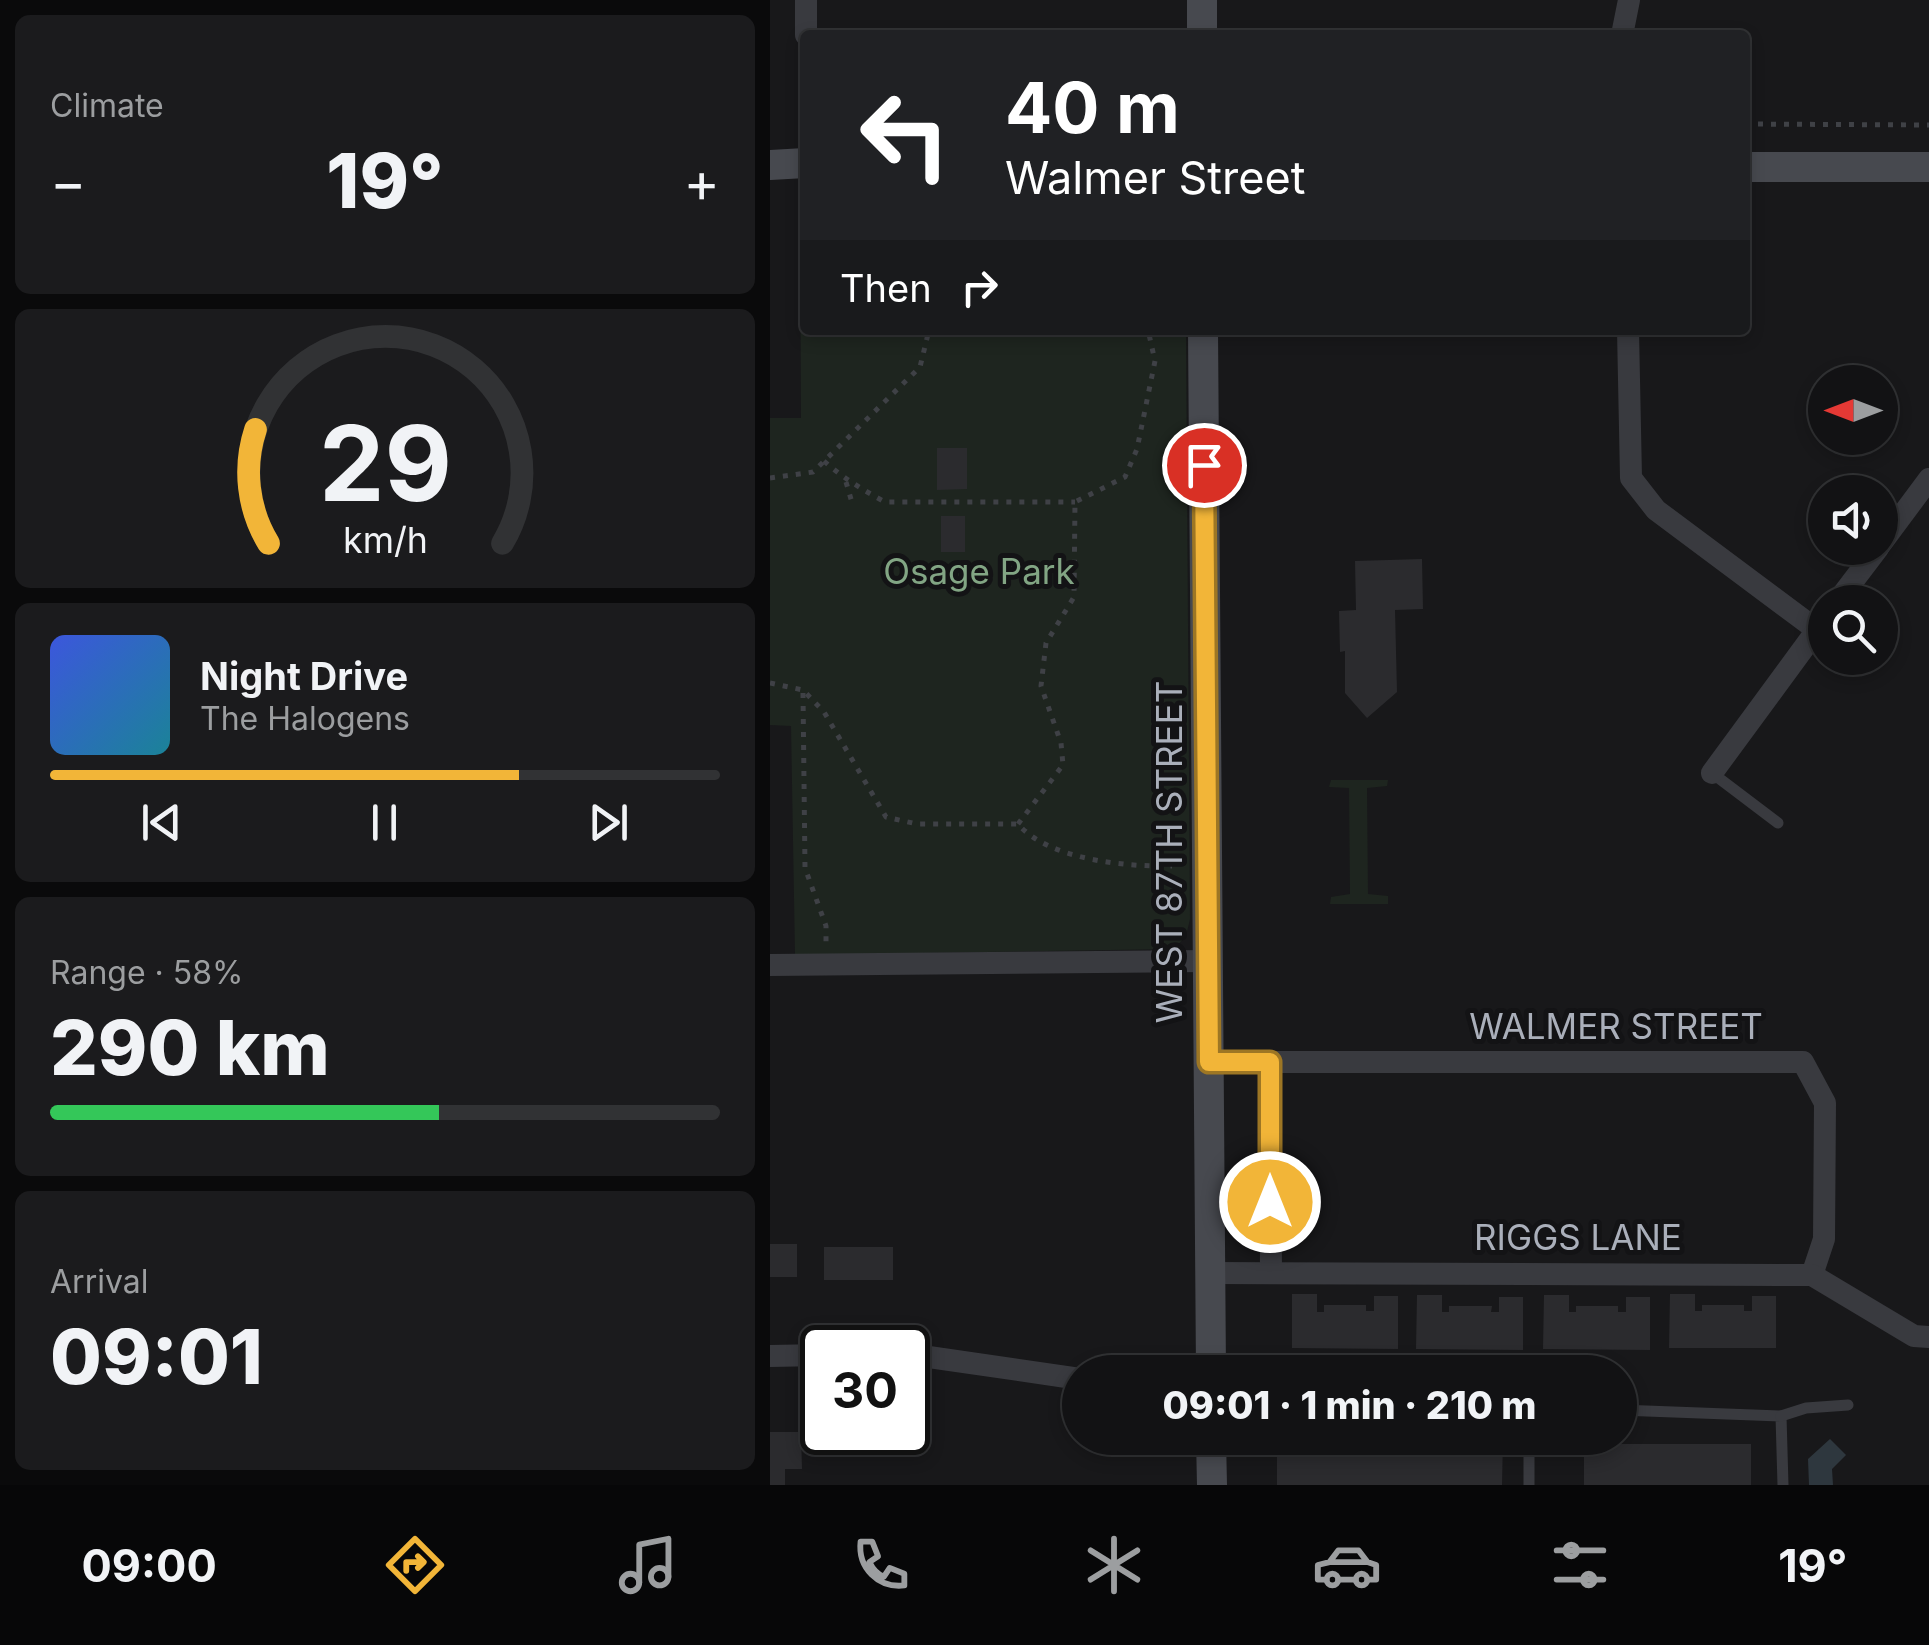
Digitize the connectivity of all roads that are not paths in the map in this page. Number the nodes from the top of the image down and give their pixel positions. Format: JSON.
{"nodes":[{"id":1,"x":806,"y":0,"type":"edge"},
{"id":2,"x":1202,"y":0,"type":"edge"},
{"id":3,"x":1629,"y":0,"type":"edge"},
{"id":4,"x":806,"y":30,"type":"edge"},
{"id":5,"x":1202,"y":30,"type":"edge"},
{"id":6,"x":1623,"y":30,"type":"edge"},
{"id":7,"x":800,"y":162,"type":"edge"},
{"id":8,"x":770,"y":165,"type":"edge"},
{"id":9,"x":1750,"y":167,"type":"edge"},
{"id":10,"x":1929,"y":167,"type":"edge"},
{"id":11,"x":1204,"y":335,"type":"edge"},
{"id":12,"x":1628,"y":335,"type":"edge"},
{"id":13,"x":1929,"y":478,"type":"edge"},
{"id":14,"x":1898,"y":520,"type":"edge"},
{"id":15,"x":1808,"y":616,"type":"edge"},
{"id":16,"x":1808,"y":643,"type":"edge"},
{"id":17,"x":1712,"y":773,"type":"joint"},
{"id":18,"x":1778,"y":823,"type":"dead end"},
{"id":19,"x":1208,"y":961,"type":"junction"},
{"id":20,"x":770,"y":965,"type":"edge"},
{"id":21,"x":1209,"y":1062,"type":"junction"},
{"id":22,"x":1270,"y":1062,"type":"junction"},
{"id":23,"x":1210,"y":1272,"type":"junction"},
{"id":24,"x":1270,"y":1272,"type":"junction"},
{"id":25,"x":1812,"y":1275,"type":"junction"},
{"id":26,"x":1929,"y":1338,"type":"edge"},
{"id":27,"x":800,"y":1355,"type":"edge"},
{"id":28,"x":1211,"y":1355,"type":"edge"},
{"id":29,"x":770,"y":1356,"type":"edge"},
{"id":30,"x":930,"y":1357,"type":"edge"},
{"id":31,"x":1062,"y":1376,"type":"edge"},
{"id":32,"x":1848,"y":1405,"type":"dead end"},
{"id":33,"x":1637,"y":1411,"type":"edge"},
{"id":34,"x":1781,"y":1416,"type":"junction"},
{"id":35,"x":1211,"y":1455,"type":"edge"},
{"id":36,"x":1529,"y":1455,"type":"edge"},
{"id":37,"x":1212,"y":1485,"type":"edge"},
{"id":38,"x":1528,"y":1485,"type":"edge"},
{"id":39,"x":1783,"y":1485,"type":"edge"}],
"edges":[{"from":1,"to":4,"type":"street"},
{"from":2,"to":5,"type":"street"},
{"from":3,"to":6,"type":"street"},
{"from":7,"to":8,"type":"street"},
{"from":9,"to":10,"type":"street"},
{"from":11,"to":19,"type":"street","name":"WEST 87TH STREET"},
{"from":12,"to":15,"type":"street"},
{"from":13,"to":14,"type":"street"},
{"from":16,"to":17,"type":"street"},
{"from":17,"to":18,"type":"lane"},
{"from":19,"to":20,"type":"street"},
{"from":19,"to":21,"type":"street","name":"WEST 87TH STREET"},
{"from":21,"to":22,"type":"street","name":"WALMER STREET"},
{"from":21,"to":23,"type":"street","name":"WEST 87TH STREET"},
{"from":22,"to":24,"type":"street"},
{"from":22,"to":25,"type":"street","name":"WALMER STREET"},
{"from":23,"to":24,"type":"street","name":"RIGGS LANE"},
{"from":23,"to":28,"type":"street","name":"WEST 87TH STREET"},
{"from":24,"to":25,"type":"street","name":"RIGGS LANE"},
{"from":25,"to":26,"type":"street"},
{"from":27,"to":29,"type":"street"},
{"from":30,"to":31,"type":"street"},
{"from":32,"to":34,"type":"lane"},
{"from":33,"to":34,"type":"lane"},
{"from":34,"to":39,"type":"lane"},
{"from":35,"to":37,"type":"street"},
{"from":36,"to":38,"type":"lane"}]}
